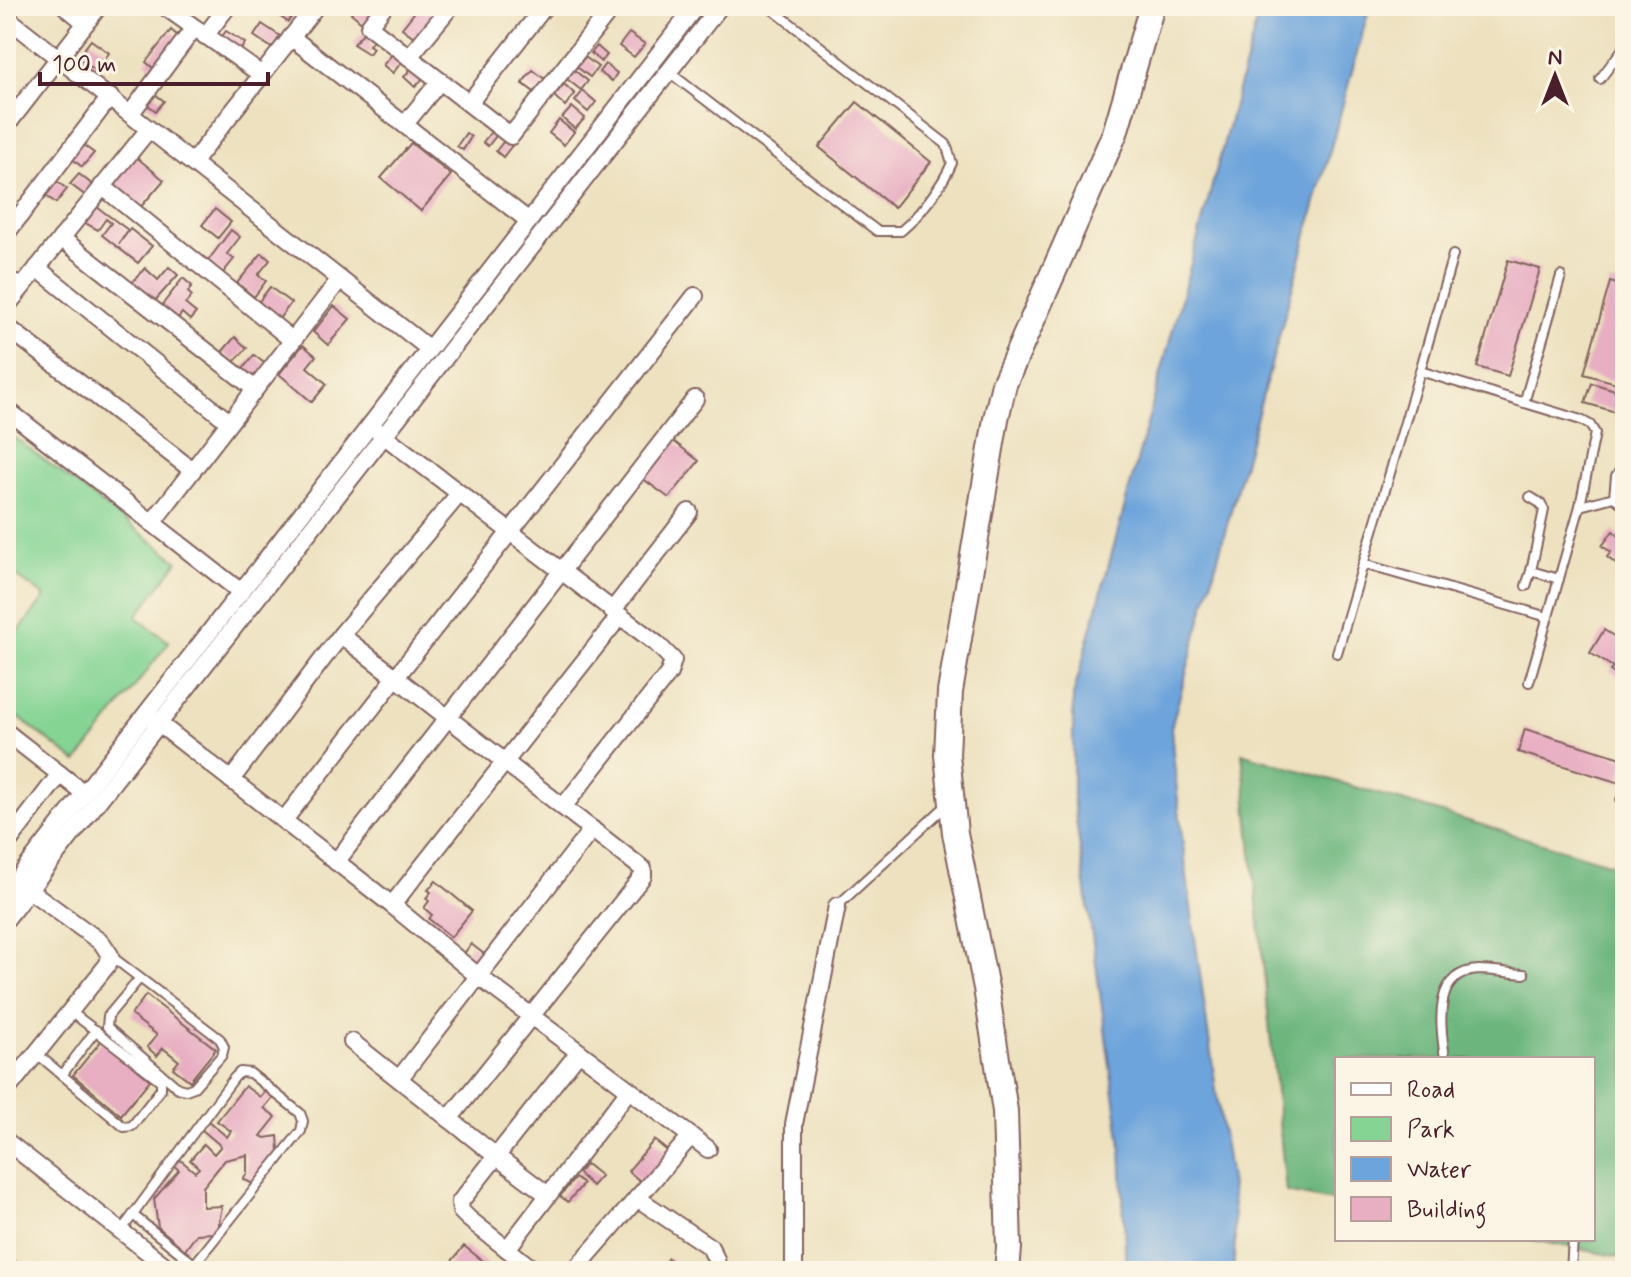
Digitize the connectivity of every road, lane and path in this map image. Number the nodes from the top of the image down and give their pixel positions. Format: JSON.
{"nodes":[{"id":1,"x":65,"y":6,"type":"edge"},
{"id":2,"x":99,"y":6,"type":"edge"},
{"id":3,"x":164,"y":6,"type":"edge"},
{"id":4,"x":228,"y":6,"type":"edge"},
{"id":5,"x":316,"y":6,"type":"edge"},
{"id":6,"x":384,"y":6,"type":"edge"},
{"id":7,"x":451,"y":6,"type":"edge"},
{"id":8,"x":545,"y":6,"type":"edge"},
{"id":9,"x":613,"y":6,"type":"edge"},
{"id":10,"x":696,"y":6,"type":"edge"},
{"id":11,"x":720,"y":6,"type":"edge"},
{"id":12,"x":768,"y":6,"type":"edge"},
{"id":13,"x":1152,"y":6,"type":"edge"},
{"id":14,"x":6,"y":17,"type":"edge"},
{"id":15,"x":86,"y":23,"type":"junction"},
{"id":16,"x":199,"y":32,"type":"junction"},
{"id":17,"x":291,"y":37,"type":"junction"},
{"id":18,"x":1625,"y":46,"type":"edge"},
{"id":19,"x":409,"y":57,"type":"junction"},
{"id":20,"x":59,"y":58,"type":"junction"},
{"id":21,"x":669,"y":72,"type":"junction"},
{"id":22,"x":262,"y":75,"type":"junction"},
{"id":23,"x":1600,"y":79,"type":"dead end"},
{"id":24,"x":440,"y":81,"type":"junction"},
{"id":25,"x":110,"y":97,"type":"junction"},
{"id":26,"x":469,"y":103,"type":"junction"},
{"id":27,"x":131,"y":113,"type":"junction"},
{"id":28,"x":405,"y":124,"type":"junction"},
{"id":29,"x":6,"y":126,"type":"edge"},
{"id":30,"x":149,"y":129,"type":"junction"},
{"id":31,"x":193,"y":162,"type":"junction"},
{"id":32,"x":102,"y":186,"type":"junction"},
{"id":33,"x":529,"y":221,"type":"junction"},
{"id":34,"x":6,"y":234,"type":"edge"},
{"id":35,"x":61,"y":238,"type":"junction"},
{"id":36,"x":1453,"y":255,"type":"dead end"},
{"id":37,"x":37,"y":268,"type":"junction"},
{"id":38,"x":1561,"y":276,"type":"dead end"},
{"id":39,"x":6,"y":277,"type":"edge"},
{"id":40,"x":340,"y":279,"type":"junction"},
{"id":41,"x":20,"y":288,"type":"junction"},
{"id":42,"x":695,"y":296,"type":"dead end"},
{"id":43,"x":6,"y":307,"type":"edge"},
{"id":44,"x":6,"y":326,"type":"edge"},
{"id":45,"x":292,"y":340,"type":"junction"},
{"id":46,"x":428,"y":348,"type":"junction"},
{"id":47,"x":1420,"y":371,"type":"junction"},
{"id":48,"x":255,"y":389,"type":"junction"},
{"id":49,"x":695,"y":399,"type":"dead end"},
{"id":50,"x":1524,"y":403,"type":"junction"},
{"id":51,"x":6,"y":409,"type":"edge"},
{"id":52,"x":229,"y":422,"type":"junction"},
{"id":53,"x":370,"y":425,"type":"junction"},
{"id":54,"x":384,"y":436,"type":"junction"},
{"id":55,"x":1625,"y":464,"type":"edge"},
{"id":56,"x":192,"y":470,"type":"junction"},
{"id":57,"x":1586,"y":484,"type":"junction"},
{"id":58,"x":459,"y":494,"type":"junction"},
{"id":59,"x":1530,"y":497,"type":"dead end"},
{"id":60,"x":1614,"y":497,"type":"junction"},
{"id":61,"x":1602,"y":499,"type":"junction"},
{"id":62,"x":1580,"y":506,"type":"junction"},
{"id":63,"x":1625,"y":506,"type":"edge"},
{"id":64,"x":689,"y":512,"type":"dead end"},
{"id":65,"x":152,"y":523,"type":"junction"},
{"id":66,"x":509,"y":532,"type":"junction"},
{"id":67,"x":1363,"y":564,"type":"junction"},
{"id":68,"x":1531,"y":571,"type":"junction"},
{"id":69,"x":561,"y":572,"type":"junction"},
{"id":70,"x":1559,"y":579,"type":"junction"},
{"id":71,"x":1526,"y":586,"type":"dead end"},
{"id":72,"x":241,"y":592,"type":"junction"},
{"id":73,"x":615,"y":614,"type":"junction"},
{"id":74,"x":1548,"y":617,"type":"junction"},
{"id":75,"x":341,"y":635,"type":"junction"},
{"id":76,"x":1337,"y":653,"type":"dead end"},
{"id":77,"x":396,"y":677,"type":"junction"},
{"id":78,"x":1529,"y":682,"type":"dead end"},
{"id":79,"x":448,"y":718,"type":"junction"},
{"id":80,"x":153,"y":719,"type":"junction"},
{"id":81,"x":9,"y":742,"type":"edge"},
{"id":82,"x":505,"y":762,"type":"junction"},
{"id":83,"x":60,"y":774,"type":"junction"},
{"id":84,"x":231,"y":780,"type":"junction"},
{"id":85,"x":84,"y":793,"type":"junction"},
{"id":86,"x":952,"y":801,"type":"junction"},
{"id":87,"x":563,"y":807,"type":"junction"},
{"id":88,"x":284,"y":820,"type":"junction"},
{"id":89,"x":592,"y":829,"type":"junction"},
{"id":90,"x":6,"y":845,"type":"edge"},
{"id":91,"x":45,"y":856,"type":"junction"},
{"id":92,"x":336,"y":862,"type":"junction"},
{"id":93,"x":29,"y":890,"type":"junction"},
{"id":94,"x":6,"y":894,"type":"edge"},
{"id":95,"x":392,"y":905,"type":"junction"},
{"id":96,"x":837,"y":906,"type":"joint"},
{"id":97,"x":6,"y":919,"type":"edge"},
{"id":98,"x":110,"y":955,"type":"junction"},
{"id":99,"x":1524,"y":974,"type":"dead end"},
{"id":100,"x":478,"y":976,"type":"junction"},
{"id":101,"x":140,"y":978,"type":"junction"},
{"id":102,"x":70,"y":1011,"type":"junction"},
{"id":103,"x":531,"y":1016,"type":"junction"},
{"id":104,"x":96,"y":1030,"type":"junction"},
{"id":105,"x":352,"y":1042,"type":"dead end"},
{"id":106,"x":579,"y":1052,"type":"junction"},
{"id":107,"x":36,"y":1053,"type":"junction"},
{"id":108,"x":1445,"y":1057,"type":"edge"},
{"id":109,"x":62,"y":1075,"type":"junction"},
{"id":110,"x":399,"y":1079,"type":"junction"},
{"id":111,"x":629,"y":1090,"type":"junction"},
{"id":112,"x":6,"y":1091,"type":"edge"},
{"id":113,"x":449,"y":1119,"type":"junction"},
{"id":114,"x":691,"y":1136,"type":"junction"},
{"id":115,"x":6,"y":1141,"type":"edge"},
{"id":116,"x":708,"y":1149,"type":"dead end"},
{"id":117,"x":496,"y":1156,"type":"junction"},
{"id":118,"x":548,"y":1195,"type":"junction"},
{"id":119,"x":637,"y":1198,"type":"junction"},
{"id":120,"x":133,"y":1215,"type":"junction"},
{"id":121,"x":120,"y":1232,"type":"junction"},
{"id":122,"x":1573,"y":1241,"type":"edge"},
{"id":123,"x":507,"y":1249,"type":"junction"},
{"id":124,"x":6,"y":1266,"type":"edge"},
{"id":125,"x":192,"y":1268,"type":"edge"},
{"id":126,"x":13,"y":1271,"type":"edge"},
{"id":127,"x":172,"y":1271,"type":"edge"},
{"id":128,"x":535,"y":1271,"type":"edge"},
{"id":129,"x":574,"y":1271,"type":"edge"},
{"id":130,"x":718,"y":1271,"type":"edge"},
{"id":131,"x":794,"y":1271,"type":"edge"},
{"id":132,"x":1007,"y":1271,"type":"edge"},
{"id":133,"x":1571,"y":1271,"type":"edge"}],
"edges":[{"from":1,"to":15,"type":"street"},
{"from":2,"to":15,"type":"street"},
{"from":3,"to":16,"type":"street"},
{"from":4,"to":16,"type":"street"},
{"from":5,"to":17,"type":"street"},
{"from":6,"to":19,"type":"street"},
{"from":7,"to":19,"type":"street"},
{"from":8,"to":26,"type":"street"},
{"from":9,"to":26,"type":"street"},
{"from":10,"to":33,"type":"street"},
{"from":11,"to":21,"type":"street"},
{"from":12,"to":21,"type":"lane"},
{"from":13,"to":86,"type":"street"},
{"from":14,"to":20,"type":"street"},
{"from":15,"to":20,"type":"street"},
{"from":16,"to":22,"type":"street"},
{"from":16,"to":27,"type":"street"},
{"from":17,"to":22,"type":"street"},
{"from":17,"to":28,"type":"street"},
{"from":18,"to":23,"type":"lane"},
{"from":19,"to":24,"type":"street"},
{"from":20,"to":25,"type":"street"},
{"from":20,"to":29,"type":"street"},
{"from":21,"to":54,"type":"street"},
{"from":22,"to":31,"type":"street"},
{"from":24,"to":26,"type":"street"},
{"from":24,"to":28,"type":"street"},
{"from":25,"to":27,"type":"street"},
{"from":25,"to":34,"type":"street"},
{"from":27,"to":30,"type":"street"},
{"from":28,"to":33,"type":"street"},
{"from":30,"to":31,"type":"street"},
{"from":30,"to":32,"type":"street"},
{"from":31,"to":40,"type":"street"},
{"from":32,"to":35,"type":"street"},
{"from":32,"to":45,"type":"street"},
{"from":33,"to":46,"type":"street"},
{"from":35,"to":37,"type":"street"},
{"from":35,"to":48,"type":"street"},
{"from":36,"to":47,"type":"lane"},
{"from":37,"to":41,"type":"street"},
{"from":37,"to":52,"type":"street"},
{"from":38,"to":50,"type":"lane"},
{"from":39,"to":41,"type":"street"},
{"from":40,"to":45,"type":"street"},
{"from":40,"to":46,"type":"street"},
{"from":41,"to":43,"type":"street"},
{"from":42,"to":66,"type":"street"},
{"from":44,"to":56,"type":"street"},
{"from":45,"to":48,"type":"street"},
{"from":46,"to":53,"type":"street"},
{"from":47,"to":50,"type":"lane"},
{"from":47,"to":67,"type":"lane"},
{"from":48,"to":52,"type":"street"},
{"from":49,"to":69,"type":"street"},
{"from":50,"to":57,"type":"lane"},
{"from":51,"to":65,"type":"street"},
{"from":52,"to":56,"type":"street"},
{"from":53,"to":54,"type":"street"},
{"from":53,"to":72,"type":"street"},
{"from":54,"to":58,"type":"street"},
{"from":54,"to":80,"type":"street"},
{"from":55,"to":60,"type":"lane"},
{"from":56,"to":65,"type":"street"},
{"from":57,"to":61,"type":"lane"},
{"from":57,"to":62,"type":"lane"},
{"from":58,"to":66,"type":"street"},
{"from":58,"to":75,"type":"street"},
{"from":59,"to":68,"type":"lane"},
{"from":60,"to":61,"type":"lane"},
{"from":60,"to":63,"type":"lane"},
{"from":61,"to":62,"type":"lane"},
{"from":62,"to":70,"type":"lane"},
{"from":64,"to":73,"type":"street"},
{"from":65,"to":72,"type":"street"},
{"from":66,"to":69,"type":"street"},
{"from":66,"to":77,"type":"street"},
{"from":67,"to":74,"type":"lane"},
{"from":67,"to":76,"type":"lane"},
{"from":68,"to":70,"type":"lane"},
{"from":68,"to":71,"type":"lane"},
{"from":69,"to":73,"type":"street"},
{"from":69,"to":79,"type":"street"},
{"from":70,"to":74,"type":"lane"},
{"from":72,"to":80,"type":"street"},
{"from":73,"to":82,"type":"street"},
{"from":73,"to":87,"type":"street"},
{"from":74,"to":78,"type":"lane"},
{"from":75,"to":77,"type":"street"},
{"from":75,"to":84,"type":"street"},
{"from":77,"to":79,"type":"street"},
{"from":77,"to":88,"type":"street"},
{"from":79,"to":82,"type":"street"},
{"from":79,"to":92,"type":"street"},
{"from":80,"to":84,"type":"street"},
{"from":80,"to":85,"type":"street"},
{"from":80,"to":91,"type":"street"},
{"from":81,"to":83,"type":"street"},
{"from":82,"to":87,"type":"street"},
{"from":82,"to":95,"type":"street"},
{"from":83,"to":85,"type":"street"},
{"from":83,"to":90,"type":"street"},
{"from":84,"to":88,"type":"street"},
{"from":85,"to":91,"type":"street"},
{"from":86,"to":96,"type":"lane"},
{"from":86,"to":132,"type":"street"},
{"from":87,"to":89,"type":"street"},
{"from":88,"to":92,"type":"street"},
{"from":89,"to":100,"type":"street"},
{"from":89,"to":103,"type":"street"},
{"from":91,"to":93,"type":"street"},
{"from":91,"to":94,"type":"street"},
{"from":92,"to":95,"type":"street"},
{"from":93,"to":97,"type":"street"},
{"from":93,"to":98,"type":"street"},
{"from":95,"to":100,"type":"street"},
{"from":96,"to":131,"type":"street"},
{"from":98,"to":101,"type":"lane"},
{"from":98,"to":102,"type":"street"},
{"from":99,"to":108,"type":"lane"},
{"from":100,"to":103,"type":"street"},
{"from":100,"to":110,"type":"street"},
{"from":101,"to":101,"type":"lane"},
{"from":102,"to":104,"type":"lane"},
{"from":102,"to":107,"type":"street"},
{"from":103,"to":106,"type":"street"},
{"from":103,"to":113,"type":"street"},
{"from":104,"to":109,"type":"lane"},
{"from":104,"to":109,"type":"lane"},
{"from":105,"to":110,"type":"street"},
{"from":106,"to":111,"type":"street"},
{"from":106,"to":117,"type":"street"},
{"from":107,"to":109,"type":"lane"},
{"from":107,"to":112,"type":"street"},
{"from":110,"to":113,"type":"street"},
{"from":111,"to":114,"type":"street"},
{"from":111,"to":118,"type":"street"},
{"from":113,"to":117,"type":"street"},
{"from":114,"to":116,"type":"street"},
{"from":114,"to":119,"type":"street"},
{"from":115,"to":121,"type":"street"},
{"from":117,"to":118,"type":"street"},
{"from":117,"to":123,"type":"street"},
{"from":118,"to":123,"type":"street"},
{"from":119,"to":129,"type":"street"},
{"from":119,"to":130,"type":"street"},
{"from":120,"to":121,"type":"lane"},
{"from":120,"to":125,"type":"lane"},
{"from":120,"to":125,"type":"lane"},
{"from":121,"to":127,"type":"street"},
{"from":122,"to":133,"type":"lane"},
{"from":123,"to":128,"type":"street"},
{"from":124,"to":126,"type":"street"}]}
